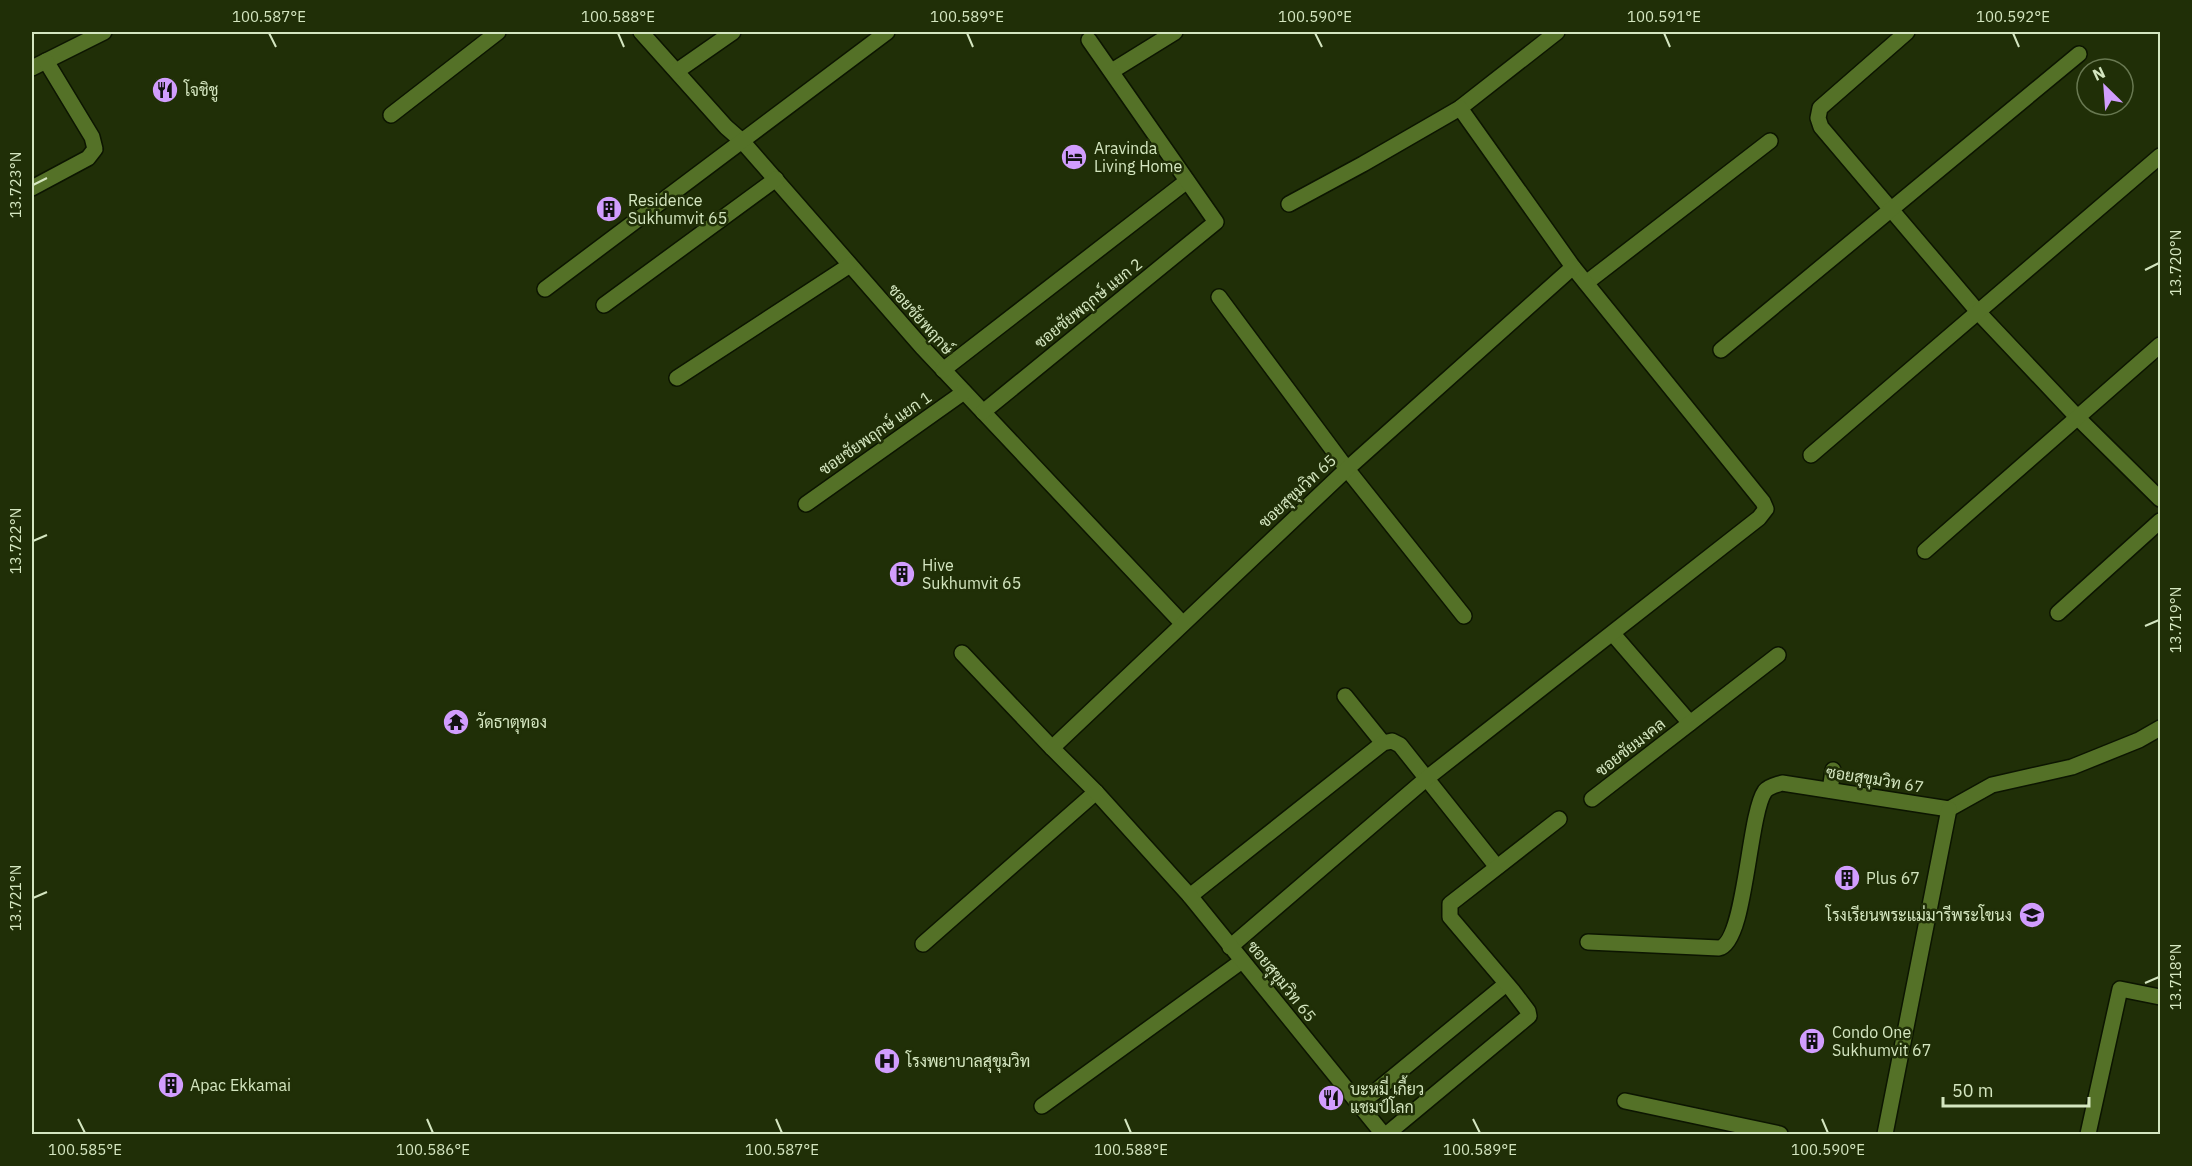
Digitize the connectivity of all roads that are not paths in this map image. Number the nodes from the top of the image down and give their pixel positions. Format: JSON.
{"nodes":[{"id":1,"x":104,"y":32,"type":"edge"},
{"id":2,"x":498,"y":32,"type":"edge"},
{"id":3,"x":641,"y":32,"type":"edge"},
{"id":4,"x":733,"y":32,"type":"edge"},
{"id":5,"x":887,"y":32,"type":"edge"},
{"id":6,"x":1175,"y":32,"type":"edge"},
{"id":7,"x":1557,"y":32,"type":"edge"},
{"id":8,"x":1907,"y":32,"type":"edge"},
{"id":9,"x":1089,"y":40,"type":"dead end"},
{"id":10,"x":2079,"y":54,"type":"dead end"},
{"id":11,"x":46,"y":61,"type":"junction"},
{"id":12,"x":32,"y":68,"type":"edge"},
{"id":13,"x":1112,"y":71,"type":"junction"},
{"id":14,"x":677,"y":72,"type":"junction"},
{"id":15,"x":1460,"y":108,"type":"junction"},
{"id":16,"x":391,"y":116,"type":"dead end"},
{"id":17,"x":742,"y":141,"type":"junction"},
{"id":18,"x":1770,"y":141,"type":"dead end"},
{"id":19,"x":2160,"y":156,"type":"edge"},
{"id":20,"x":776,"y":180,"type":"junction"},
{"id":21,"x":1188,"y":181,"type":"junction"},
{"id":22,"x":32,"y":188,"type":"edge"},
{"id":23,"x":1289,"y":204,"type":"dead end"},
{"id":24,"x":1891,"y":209,"type":"junction"},
{"id":25,"x":850,"y":265,"type":"junction"},
{"id":26,"x":1573,"y":267,"type":"junction"},
{"id":27,"x":1586,"y":283,"type":"junction"},
{"id":28,"x":545,"y":289,"type":"dead end"},
{"id":29,"x":1219,"y":297,"type":"dead end"},
{"id":30,"x":604,"y":305,"type":"dead end"},
{"id":31,"x":1979,"y":313,"type":"junction"},
{"id":32,"x":2160,"y":345,"type":"edge"},
{"id":33,"x":1721,"y":350,"type":"dead end"},
{"id":34,"x":943,"y":370,"type":"junction"},
{"id":35,"x":677,"y":378,"type":"dead end"},
{"id":36,"x":964,"y":392,"type":"junction"},
{"id":37,"x":983,"y":412,"type":"junction"},
{"id":38,"x":2079,"y":418,"type":"junction"},
{"id":39,"x":1811,"y":455,"type":"dead end"},
{"id":40,"x":1347,"y":469,"type":"junction"},
{"id":41,"x":2160,"y":499,"type":"edge"},
{"id":42,"x":806,"y":504,"type":"dead end"},
{"id":43,"x":2160,"y":521,"type":"edge"},
{"id":44,"x":1925,"y":551,"type":"dead end"},
{"id":45,"x":2058,"y":613,"type":"dead end"},
{"id":46,"x":1464,"y":616,"type":"dead end"},
{"id":47,"x":1182,"y":623,"type":"junction"},
{"id":48,"x":1613,"y":634,"type":"junction"},
{"id":49,"x":962,"y":653,"type":"dead end"},
{"id":50,"x":1778,"y":655,"type":"dead end"},
{"id":51,"x":1345,"y":696,"type":"dead end"},
{"id":52,"x":1690,"y":723,"type":"junction"},
{"id":53,"x":2160,"y":728,"type":"edge"},
{"id":54,"x":1383,"y":743,"type":"junction"},
{"id":55,"x":1052,"y":748,"type":"junction"},
{"id":56,"x":1833,"y":770,"type":"dead end"},
{"id":57,"x":1427,"y":778,"type":"junction"},
{"id":58,"x":1830,"y":790,"type":"junction"},
{"id":59,"x":1096,"y":792,"type":"junction"},
{"id":60,"x":1592,"y":799,"type":"dead end"},
{"id":61,"x":1949,"y":808,"type":"junction"},
{"id":62,"x":1559,"y":819,"type":"dead end"},
{"id":63,"x":1497,"y":867,"type":"junction"},
{"id":64,"x":1190,"y":896,"type":"junction"},
{"id":65,"x":1588,"y":942,"type":"dead end"},
{"id":66,"x":923,"y":944,"type":"dead end"},
{"id":67,"x":1230,"y":947,"type":"junction"},
{"id":68,"x":1242,"y":961,"type":"junction"},
{"id":69,"x":1506,"y":984,"type":"junction"},
{"id":70,"x":2160,"y":997,"type":"edge"},
{"id":71,"x":1625,"y":1101,"type":"dead end"},
{"id":72,"x":1359,"y":1105,"type":"junction"},
{"id":73,"x":1042,"y":1106,"type":"dead end"},
{"id":74,"x":1385,"y":1134,"type":"edge"},
{"id":75,"x":1780,"y":1134,"type":"edge"},
{"id":76,"x":1885,"y":1134,"type":"edge"},
{"id":77,"x":2088,"y":1134,"type":"edge"}],
"edges":[{"from":1,"to":11,"type":"street"},
{"from":2,"to":16,"type":"street"},
{"from":3,"to":14,"type":"street","name":"ซอยชัยพฤกษ์"},
{"from":4,"to":14,"type":"street"},
{"from":5,"to":17,"type":"street"},
{"from":6,"to":13,"type":"street"},
{"from":7,"to":15,"type":"street"},
{"from":8,"to":24,"type":"street"},
{"from":9,"to":13,"type":"street"},
{"from":10,"to":24,"type":"street"},
{"from":11,"to":12,"type":"street"},
{"from":11,"to":22,"type":"street"},
{"from":13,"to":21,"type":"street"},
{"from":14,"to":17,"type":"street","name":"ซอยชัยพฤกษ์"},
{"from":15,"to":23,"type":"street"},
{"from":15,"to":26,"type":"street"},
{"from":17,"to":20,"type":"street","name":"ซอยชัยพฤกษ์"},
{"from":17,"to":28,"type":"street"},
{"from":18,"to":27,"type":"street"},
{"from":19,"to":31,"type":"street"},
{"from":20,"to":25,"type":"street","name":"ซอยชัยพฤกษ์"},
{"from":20,"to":30,"type":"street"},
{"from":21,"to":34,"type":"street"},
{"from":21,"to":37,"type":"street","name":"ซอยชัยพฤกษ์ แยก 2"},
{"from":24,"to":31,"type":"street"},
{"from":24,"to":33,"type":"street"},
{"from":25,"to":34,"type":"street","name":"ซอยชัยพฤกษ์"},
{"from":25,"to":35,"type":"street"},
{"from":26,"to":27,"type":"street"},
{"from":26,"to":40,"type":"street","name":"ซอยสุขุมวิท 65"},
{"from":27,"to":48,"type":"street"},
{"from":29,"to":40,"type":"street"},
{"from":31,"to":38,"type":"street"},
{"from":31,"to":39,"type":"street"},
{"from":32,"to":38,"type":"street"},
{"from":34,"to":36,"type":"street","name":"ซอยชัยพฤกษ์"},
{"from":36,"to":37,"type":"street","name":"ซอยชัยพฤกษ์"},
{"from":36,"to":42,"type":"street","name":"ซอยชัยพฤกษ์ แยก 1"},
{"from":37,"to":47,"type":"street","name":"ซอยชัยพฤกษ์"},
{"from":38,"to":41,"type":"street"},
{"from":38,"to":44,"type":"street"},
{"from":40,"to":46,"type":"street"},
{"from":40,"to":47,"type":"street","name":"ซอยสุขุมวิท 65"},
{"from":43,"to":45,"type":"street"},
{"from":47,"to":55,"type":"street","name":"ซอยสุขุมวิท 65"},
{"from":48,"to":52,"type":"street","name":"ซอยชัยมงคล"},
{"from":48,"to":57,"type":"street"},
{"from":49,"to":55,"type":"street","name":"ซอยสุขุมวิท 65"},
{"from":50,"to":52,"type":"street","name":"ซอยชัยมงคล"},
{"from":51,"to":54,"type":"street"},
{"from":52,"to":60,"type":"street","name":"ซอยชัยมงคล"},
{"from":53,"to":61,"type":"street"},
{"from":54,"to":57,"type":"street"},
{"from":54,"to":64,"type":"street"},
{"from":55,"to":59,"type":"street","name":"ซอยสุขุมวิท 65"},
{"from":56,"to":58,"type":"street"},
{"from":57,"to":63,"type":"street"},
{"from":57,"to":67,"type":"street"},
{"from":58,"to":61,"type":"street","name":"ซอยสุขุมวิท 67"},
{"from":58,"to":65,"type":"street","name":"ซอยสุขุมวิท 67"},
{"from":59,"to":64,"type":"street","name":"ซอยสุขุมวิท 65"},
{"from":59,"to":66,"type":"street"},
{"from":61,"to":76,"type":"street"},
{"from":62,"to":63,"type":"street"},
{"from":63,"to":69,"type":"street"},
{"from":64,"to":67,"type":"street","name":"ซอยสุขุมวิท 65"},
{"from":67,"to":68,"type":"street","name":"ซอยสุขุมวิท 65"},
{"from":68,"to":72,"type":"street","name":"ซอยสุขุมวิท 65"},
{"from":68,"to":73,"type":"street"},
{"from":69,"to":72,"type":"street"},
{"from":69,"to":74,"type":"street"},
{"from":70,"to":77,"type":"street"},
{"from":71,"to":75,"type":"street"},
{"from":72,"to":74,"type":"street","name":"ซอยสุขุมวิท 65"}]}
